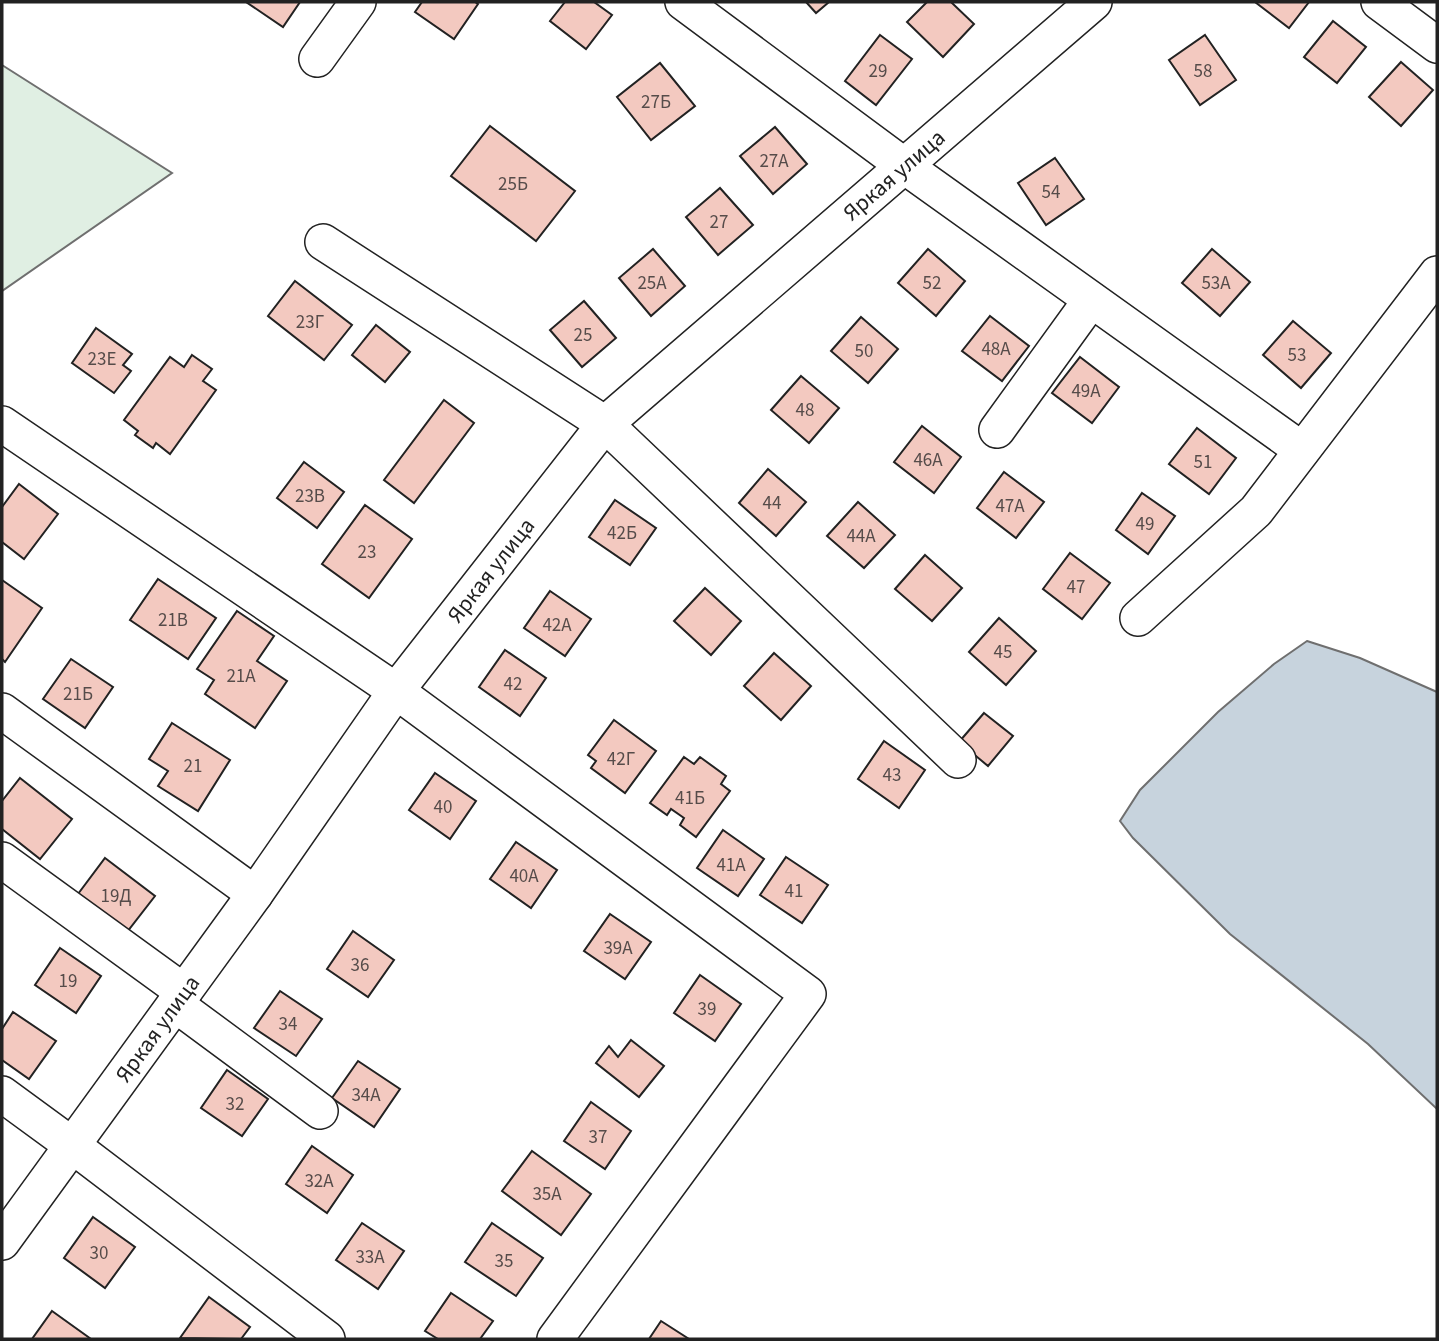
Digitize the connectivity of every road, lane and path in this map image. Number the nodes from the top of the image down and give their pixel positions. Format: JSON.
{"nodes":[{"id":1,"x":358,"y":2,"type":"edge"},
{"id":2,"x":683,"y":2,"type":"edge"},
{"id":3,"x":1094,"y":2,"type":"edge"},
{"id":4,"x":1379,"y":2,"type":"edge"},
{"id":5,"x":1437,"y":45,"type":"edge"},
{"id":6,"x":317,"y":60,"type":"dead end"},
{"id":7,"x":903,"y":166,"type":"junction"},
{"id":8,"x":323,"y":242,"type":"dead end"},
{"id":9,"x":1437,"y":274,"type":"edge"},
{"id":10,"x":1091,"y":300,"type":"junction"},
{"id":11,"x":2,"y":424,"type":"edge"},
{"id":12,"x":604,"y":424,"type":"junction"},
{"id":13,"x":997,"y":430,"type":"dead end"},
{"id":14,"x":1302,"y":450,"type":"junction"},
{"id":15,"x":1138,"y":618,"type":"dead end"},
{"id":16,"x":396,"y":691,"type":"junction"},
{"id":17,"x":2,"y":711,"type":"edge"},
{"id":18,"x":958,"y":760,"type":"dead end"},
{"id":19,"x":2,"y":860,"type":"edge"},
{"id":20,"x":255,"y":894,"type":"junction"},
{"id":21,"x":180,"y":998,"type":"junction"},
{"id":22,"x":2,"y":1094,"type":"edge"},
{"id":23,"x":320,"y":1111,"type":"dead end"},
{"id":24,"x":73,"y":1146,"type":"junction"},
{"id":25,"x":2,"y":1242,"type":"edge"},
{"id":26,"x":327,"y":1339,"type":"edge"},
{"id":27,"x":555,"y":1339,"type":"edge"}],
"edges":[{"from":1,"to":6,"type":"street"},
{"from":2,"to":7,"type":"street"},
{"from":3,"to":7,"type":"street","name":"Яркая улица"},
{"from":4,"to":5,"type":"street"},
{"from":7,"to":10,"type":"street"},
{"from":7,"to":12,"type":"street","name":"Яркая улица"},
{"from":8,"to":12,"type":"street"},
{"from":9,"to":14,"type":"street"},
{"from":10,"to":13,"type":"street"},
{"from":10,"to":14,"type":"street"},
{"from":11,"to":16,"type":"street"},
{"from":12,"to":16,"type":"street","name":"Яркая улица"},
{"from":12,"to":18,"type":"street"},
{"from":14,"to":15,"type":"street"},
{"from":16,"to":20,"type":"street","name":"Яркая улица"},
{"from":16,"to":27,"type":"street"},
{"from":17,"to":20,"type":"street"},
{"from":19,"to":21,"type":"street"},
{"from":20,"to":21,"type":"street","name":"Яркая улица"},
{"from":21,"to":23,"type":"street"},
{"from":21,"to":24,"type":"street","name":"Яркая улица"},
{"from":22,"to":24,"type":"street"},
{"from":24,"to":25,"type":"street","name":"Яркая улица"},
{"from":24,"to":26,"type":"street"}]}
